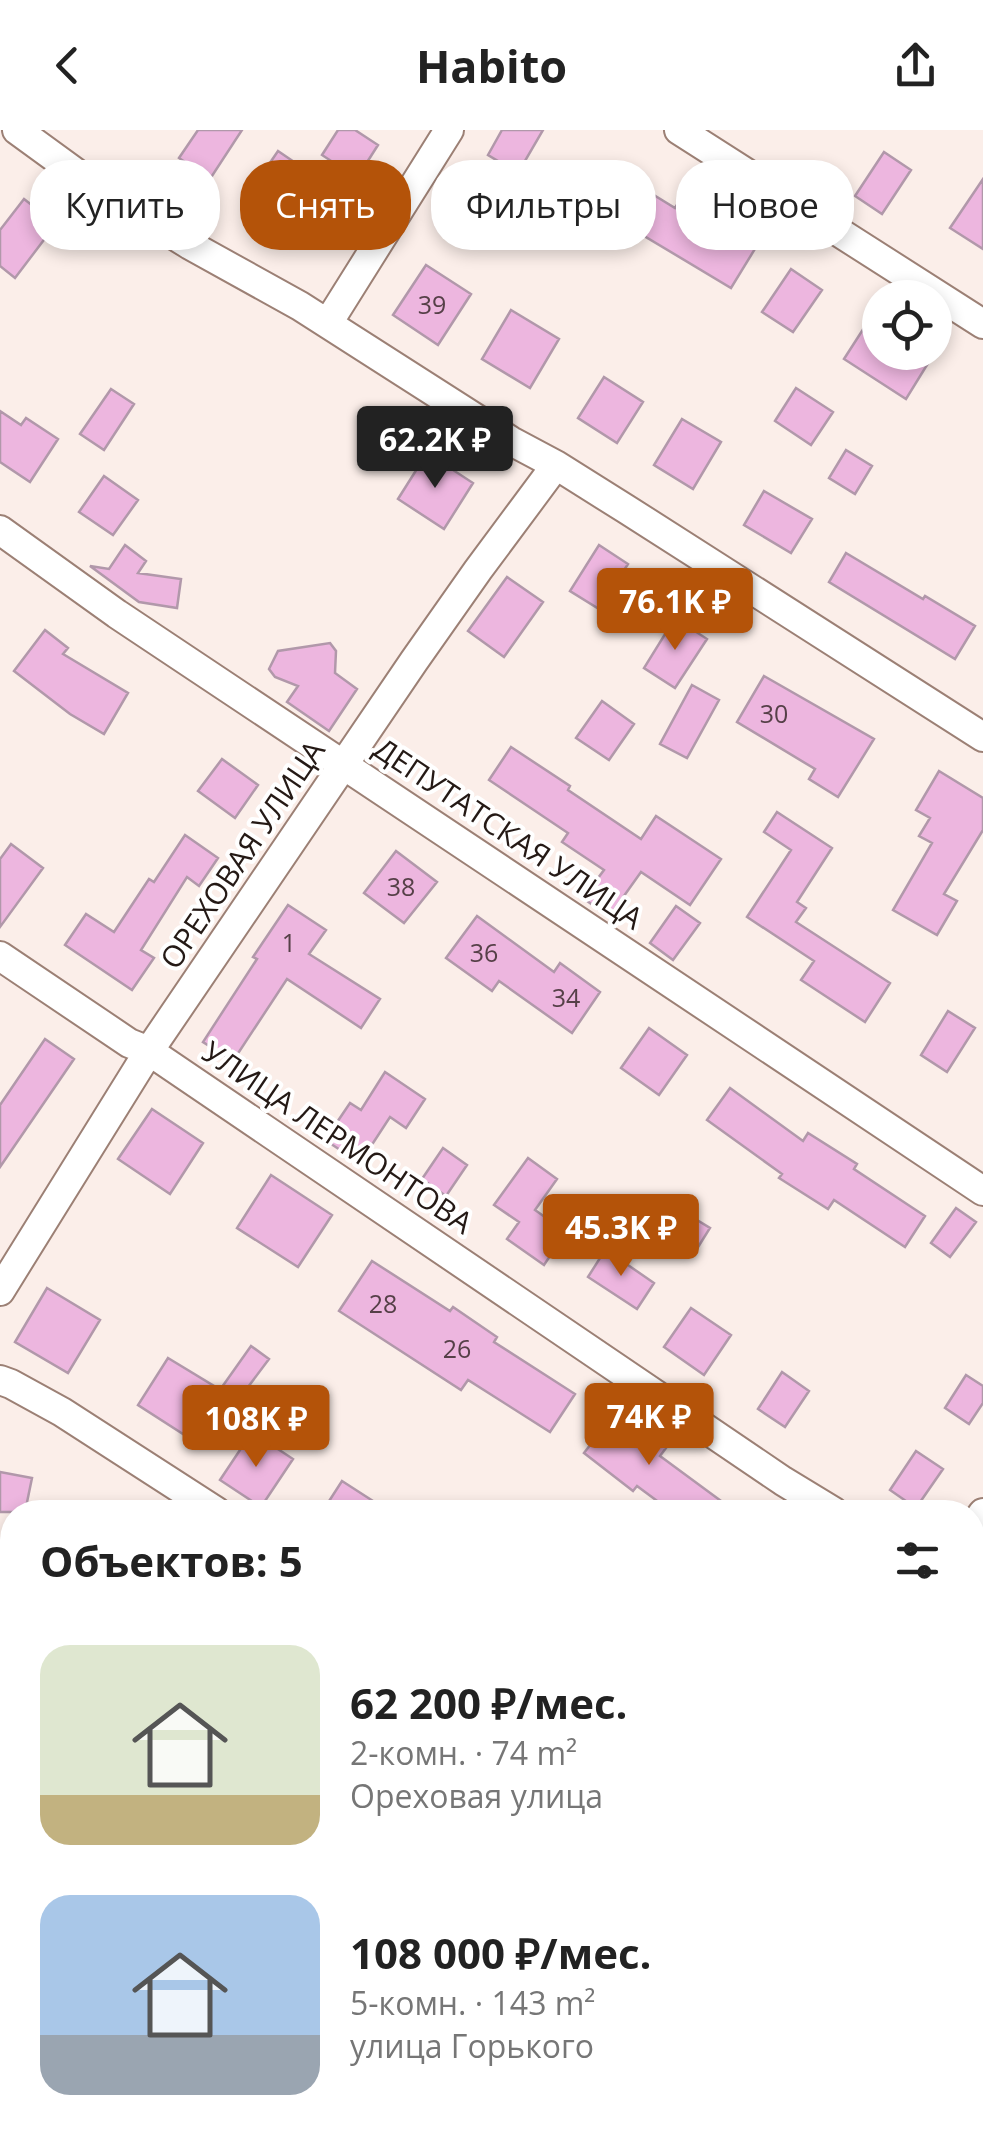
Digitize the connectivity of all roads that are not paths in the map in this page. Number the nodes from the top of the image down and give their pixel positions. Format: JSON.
{"nodes":[{"id":1,"x":17,"y":130,"type":"edge"},
{"id":2,"x":449,"y":130,"type":"edge"},
{"id":3,"x":679,"y":130,"type":"edge"},
{"id":4,"x":328,"y":324,"type":"junction"},
{"id":5,"x":983,"y":324,"type":"edge"},
{"id":6,"x":556,"y":466,"type":"junction"},
{"id":7,"x":0,"y":530,"type":"edge"},
{"id":8,"x":983,"y":738,"type":"edge"},
{"id":9,"x":344,"y":764,"type":"junction"},
{"id":10,"x":0,"y":956,"type":"edge"},
{"id":11,"x":149,"y":1050,"type":"junction"},
{"id":12,"x":983,"y":1190,"type":"edge"},
{"id":13,"x":0,"y":1291,"type":"edge"},
{"id":14,"x":0,"y":1380,"type":"edge"},
{"id":15,"x":198,"y":1500,"type":"edge"},
{"id":16,"x":814,"y":1500,"type":"edge"}],
"edges":[{"from":1,"to":4,"type":"street"},
{"from":2,"to":4,"type":"street"},
{"from":3,"to":5,"type":"street"},
{"from":4,"to":6,"type":"street"},
{"from":6,"to":8,"type":"street"},
{"from":6,"to":9,"type":"street","name":"ОРЕХОВАЯ УЛИЦА"},
{"from":7,"to":9,"type":"street","name":"ДЕПУТАТСКАЯ УЛИЦА"},
{"from":9,"to":11,"type":"street","name":"ОРЕХОВАЯ УЛИЦА"},
{"from":9,"to":12,"type":"street","name":"ДЕПУТАТСКАЯ УЛИЦА"},
{"from":10,"to":11,"type":"street","name":"УЛИЦА ЛЕРМОНТОВА"},
{"from":11,"to":13,"type":"street","name":"ОРЕХОВАЯ УЛИЦА"},
{"from":11,"to":16,"type":"street","name":"УЛИЦА ЛЕРМОНТОВА"},
{"from":14,"to":15,"type":"street"}]}
